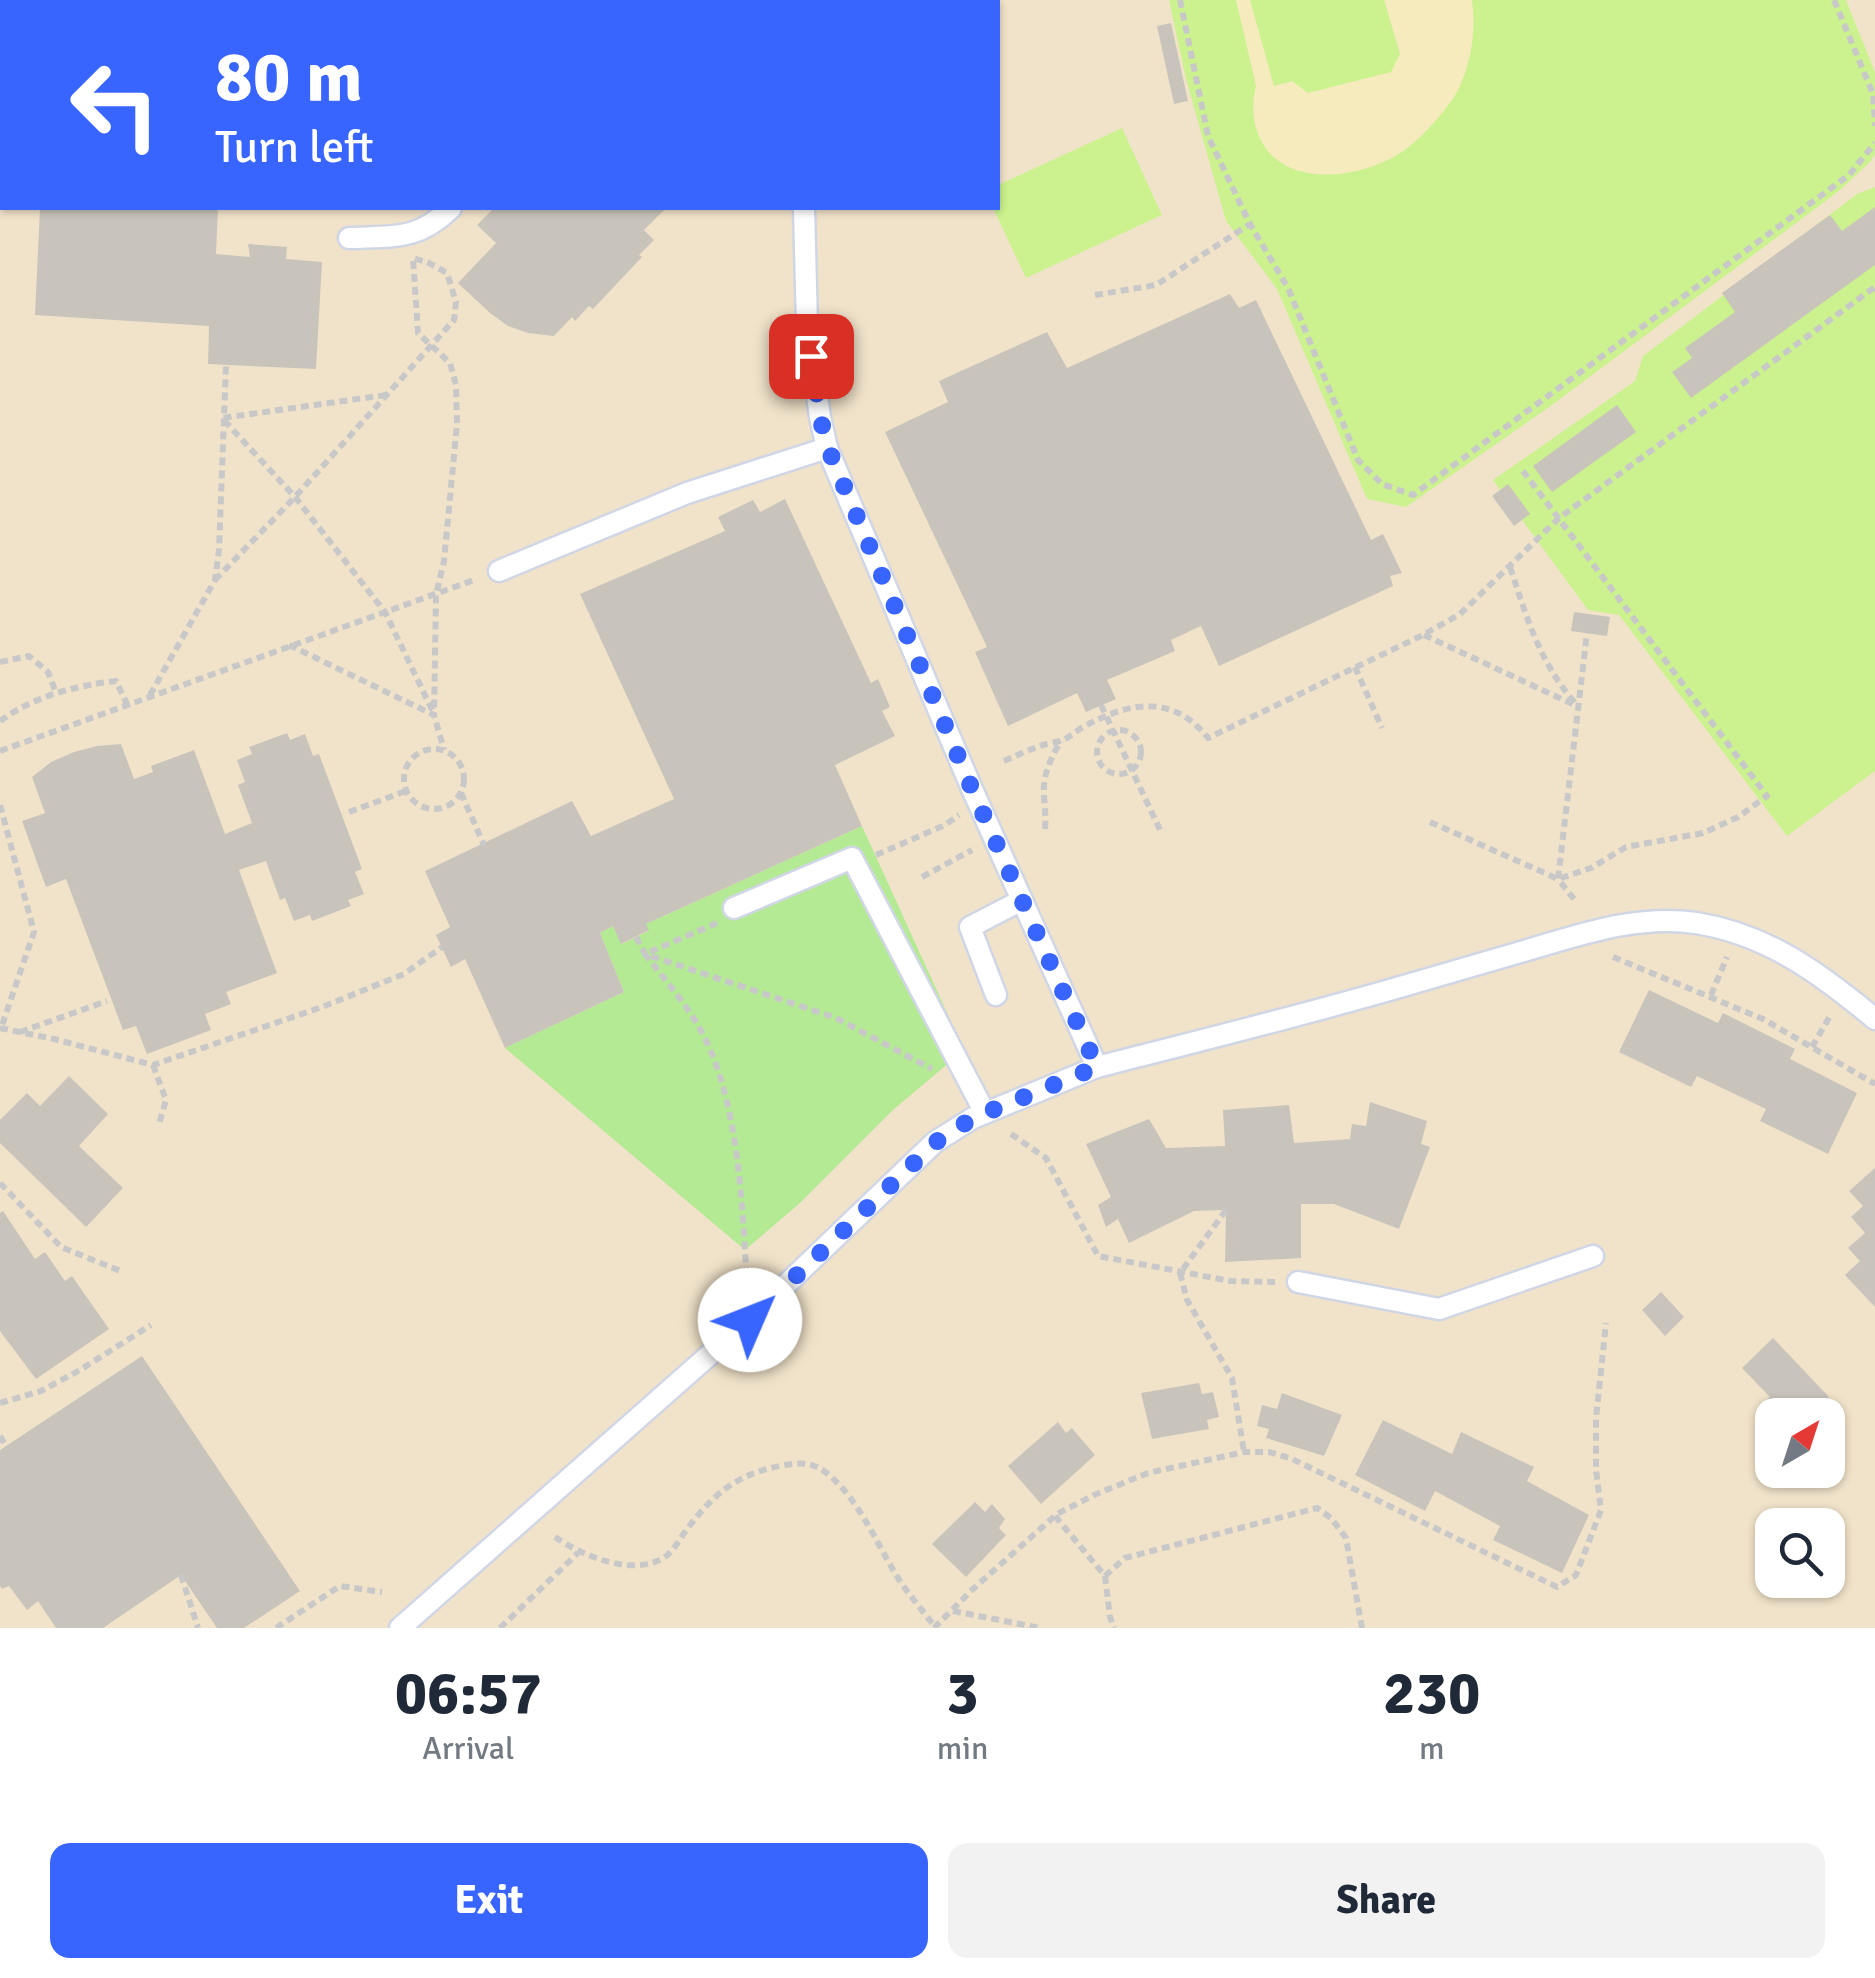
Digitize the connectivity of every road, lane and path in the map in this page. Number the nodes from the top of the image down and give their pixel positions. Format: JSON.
{"nodes":[{"id":1,"x":1180,"y":0,"type":"edge"},
{"id":2,"x":1834,"y":0,"type":"edge"},
{"id":3,"x":1875,"y":126,"type":"edge"},
{"id":4,"x":1875,"y":143,"type":"edge"},
{"id":5,"x":450,"y":210,"type":"edge"},
{"id":6,"x":804,"y":210,"type":"edge"},
{"id":7,"x":1250,"y":224,"type":"junction"},
{"id":8,"x":349,"y":238,"type":"dead end"},
{"id":9,"x":1875,"y":287,"type":"edge"},
{"id":10,"x":1095,"y":296,"type":"dead end"},
{"id":11,"x":431,"y":346,"type":"junction"},
{"id":12,"x":226,"y":364,"type":"dead end"},
{"id":13,"x":386,"y":396,"type":"junction"},
{"id":14,"x":222,"y":418,"type":"junction"},
{"id":15,"x":828,"y":448,"type":"junction"},
{"id":16,"x":1523,"y":471,"type":"dead end"},
{"id":17,"x":295,"y":497,"type":"junction"},
{"id":18,"x":1558,"y":518,"type":"junction"},
{"id":19,"x":1510,"y":566,"type":"junction"},
{"id":20,"x":498,"y":571,"type":"joint"},
{"id":21,"x":214,"y":580,"type":"junction"},
{"id":22,"x":436,"y":594,"type":"junction"},
{"id":23,"x":385,"y":612,"type":"junction"},
{"id":24,"x":1587,"y":633,"type":"dead end"},
{"id":25,"x":1423,"y":635,"type":"junction"},
{"id":26,"x":288,"y":646,"type":"junction"},
{"id":27,"x":0,"y":662,"type":"edge"},
{"id":28,"x":1355,"y":667,"type":"junction"},
{"id":29,"x":56,"y":694,"type":"junction"},
{"id":30,"x":150,"y":695,"type":"junction"},
{"id":31,"x":127,"y":704,"type":"junction"},
{"id":32,"x":1101,"y":705,"type":"dead end"},
{"id":33,"x":1580,"y":708,"type":"junction"},
{"id":34,"x":434,"y":715,"type":"junction"},
{"id":35,"x":1106,"y":717,"type":"junction"},
{"id":36,"x":0,"y":720,"type":"edge"},
{"id":37,"x":1382,"y":728,"type":"dead end"},
{"id":38,"x":1112,"y":731,"type":"junction"},
{"id":39,"x":1060,"y":741,"type":"junction"},
{"id":40,"x":444,"y":750,"type":"junction"},
{"id":41,"x":0,"y":751,"type":"edge"},
{"id":42,"x":1004,"y":762,"type":"dead end"},
{"id":43,"x":1132,"y":770,"type":"junction"},
{"id":44,"x":406,"y":791,"type":"junction"},
{"id":45,"x":462,"y":793,"type":"junction"},
{"id":46,"x":0,"y":805,"type":"edge"},
{"id":47,"x":349,"y":812,"type":"dead end"},
{"id":48,"x":1430,"y":822,"type":"dead end"},
{"id":49,"x":1045,"y":830,"type":"dead end"},
{"id":50,"x":1162,"y":834,"type":"dead end"},
{"id":51,"x":484,"y":845,"type":"dead end"},
{"id":52,"x":977,"y":848,"type":"dead end"},
{"id":53,"x":922,"y":877,"type":"dead end"},
{"id":54,"x":1558,"y":879,"type":"junction"},
{"id":55,"x":1022,"y":900,"type":"junction"},
{"id":56,"x":1574,"y":900,"type":"dead end"},
{"id":57,"x":734,"y":908,"type":"dead end"},
{"id":58,"x":1737,"y":933,"type":"junction"},
{"id":59,"x":636,"y":937,"type":"dead end"},
{"id":60,"x":442,"y":947,"type":"dead end"},
{"id":61,"x":645,"y":954,"type":"junction"},
{"id":62,"x":1614,"y":957,"type":"dead end"},
{"id":63,"x":996,"y":995,"type":"dead end"},
{"id":64,"x":1711,"y":995,"type":"junction"},
{"id":65,"x":106,"y":1000,"type":"dead end"},
{"id":66,"x":1875,"y":1019,"type":"edge"},
{"id":67,"x":0,"y":1030,"type":"edge"},
{"id":68,"x":19,"y":1032,"type":"junction"},
{"id":69,"x":153,"y":1065,"type":"junction"},
{"id":70,"x":1097,"y":1067,"type":"junction"},
{"id":71,"x":937,"y":1072,"type":"dead end"},
{"id":72,"x":1875,"y":1084,"type":"edge"},
{"id":73,"x":985,"y":1113,"type":"junction"},
{"id":74,"x":159,"y":1124,"type":"dead end"},
{"id":75,"x":1011,"y":1134,"type":"dead end"},
{"id":76,"x":0,"y":1183,"type":"edge"},
{"id":77,"x":1226,"y":1210,"type":"dead end"},
{"id":78,"x":1593,"y":1256,"type":"dead end"},
{"id":79,"x":122,"y":1272,"type":"dead end"},
{"id":80,"x":1180,"y":1273,"type":"junction"},
{"id":81,"x":1298,"y":1282,"type":"joint"},
{"id":82,"x":750,"y":1320,"type":"junction"},
{"id":83,"x":1606,"y":1323,"type":"dead end"},
{"id":84,"x":151,"y":1325,"type":"dead end"},
{"id":85,"x":0,"y":1403,"type":"edge"},
{"id":86,"x":0,"y":1436,"type":"edge"},
{"id":87,"x":6,"y":1446,"type":"dead end"},
{"id":88,"x":1244,"y":1452,"type":"junction"},
{"id":89,"x":1055,"y":1516,"type":"junction"},
{"id":90,"x":555,"y":1538,"type":"dead end"},
{"id":91,"x":578,"y":1553,"type":"junction"},
{"id":92,"x":181,"y":1575,"type":"dead end"},
{"id":93,"x":1105,"y":1576,"type":"junction"},
{"id":94,"x":382,"y":1592,"type":"dead end"},
{"id":95,"x":952,"y":1611,"type":"junction"},
{"id":96,"x":288,"y":1620,"type":"junction"},
{"id":97,"x":198,"y":1628,"type":"edge"},
{"id":98,"x":276,"y":1628,"type":"edge"},
{"id":99,"x":294,"y":1628,"type":"edge"},
{"id":100,"x":400,"y":1628,"type":"edge"},
{"id":101,"x":500,"y":1628,"type":"edge"},
{"id":102,"x":935,"y":1628,"type":"edge"},
{"id":103,"x":1040,"y":1628,"type":"edge"},
{"id":104,"x":1114,"y":1628,"type":"edge"},
{"id":105,"x":1362,"y":1628,"type":"edge"}],
"edges":[{"from":1,"to":7,"type":"path"},
{"from":2,"to":3,"type":"path"},
{"from":4,"to":7,"type":"path"},
{"from":5,"to":8,"type":"lane"},
{"from":6,"to":15,"type":"lane"},
{"from":7,"to":10,"type":"path"},
{"from":9,"to":18,"type":"path"},
{"from":11,"to":11,"type":"path"},
{"from":11,"to":13,"type":"path"},
{"from":11,"to":22,"type":"path"},
{"from":12,"to":14,"type":"path"},
{"from":13,"to":14,"type":"path"},
{"from":13,"to":17,"type":"path"},
{"from":14,"to":17,"type":"path"},
{"from":14,"to":21,"type":"path"},
{"from":15,"to":20,"type":"lane"},
{"from":15,"to":55,"type":"lane"},
{"from":16,"to":18,"type":"path"},
{"from":17,"to":21,"type":"path"},
{"from":17,"to":23,"type":"path"},
{"from":18,"to":19,"type":"path"},
{"from":18,"to":54,"type":"path"},
{"from":19,"to":25,"type":"path"},
{"from":19,"to":33,"type":"path"},
{"from":20,"to":22,"type":"path"},
{"from":21,"to":30,"type":"path"},
{"from":22,"to":23,"type":"path"},
{"from":22,"to":34,"type":"path"},
{"from":23,"to":26,"type":"path"},
{"from":23,"to":34,"type":"path"},
{"from":24,"to":33,"type":"path"},
{"from":25,"to":28,"type":"path"},
{"from":25,"to":33,"type":"path"},
{"from":26,"to":30,"type":"path"},
{"from":26,"to":34,"type":"path"},
{"from":27,"to":29,"type":"path"},
{"from":28,"to":35,"type":"path"},
{"from":28,"to":37,"type":"path"},
{"from":29,"to":31,"type":"path"},
{"from":29,"to":36,"type":"path"},
{"from":30,"to":31,"type":"path"},
{"from":31,"to":41,"type":"path"},
{"from":32,"to":35,"type":"path"},
{"from":33,"to":54,"type":"path"},
{"from":34,"to":40,"type":"path"},
{"from":35,"to":38,"type":"path"},
{"from":35,"to":39,"type":"path"},
{"from":38,"to":43,"type":"path"},
{"from":38,"to":43,"type":"path"},
{"from":38,"to":43,"type":"path"},
{"from":39,"to":42,"type":"path"},
{"from":39,"to":49,"type":"path"},
{"from":40,"to":44,"type":"path"},
{"from":40,"to":45,"type":"path"},
{"from":43,"to":50,"type":"path"},
{"from":44,"to":45,"type":"path"},
{"from":44,"to":47,"type":"path"},
{"from":45,"to":51,"type":"path"},
{"from":46,"to":67,"type":"path"},
{"from":48,"to":54,"type":"path"},
{"from":52,"to":53,"type":"path"},
{"from":54,"to":56,"type":"path"},
{"from":55,"to":63,"type":"lane"},
{"from":55,"to":70,"type":"lane"},
{"from":57,"to":73,"type":"lane"},
{"from":58,"to":64,"type":"path"},
{"from":58,"to":66,"type":"lane"},
{"from":58,"to":70,"type":"lane"},
{"from":59,"to":61,"type":"path"},
{"from":60,"to":69,"type":"path"},
{"from":61,"to":71,"type":"path"},
{"from":61,"to":82,"type":"path"},
{"from":62,"to":64,"type":"path"},
{"from":64,"to":72,"type":"path"},
{"from":65,"to":68,"type":"path"},
{"from":67,"to":68,"type":"path"},
{"from":68,"to":69,"type":"path"},
{"from":69,"to":74,"type":"path"},
{"from":70,"to":73,"type":"lane"},
{"from":73,"to":82,"type":"lane"},
{"from":75,"to":80,"type":"path"},
{"from":76,"to":79,"type":"path"},
{"from":77,"to":80,"type":"path"},
{"from":78,"to":81,"type":"lane"},
{"from":80,"to":81,"type":"path"},
{"from":80,"to":88,"type":"path"},
{"from":82,"to":100,"type":"lane"},
{"from":83,"to":88,"type":"path"},
{"from":84,"to":85,"type":"path"},
{"from":86,"to":87,"type":"path"},
{"from":88,"to":89,"type":"path"},
{"from":89,"to":93,"type":"path"},
{"from":89,"to":95,"type":"path"},
{"from":90,"to":91,"type":"path"},
{"from":91,"to":101,"type":"path"},
{"from":91,"to":102,"type":"path"},
{"from":92,"to":97,"type":"path"},
{"from":93,"to":104,"type":"path"},
{"from":93,"to":105,"type":"path"},
{"from":94,"to":96,"type":"path"},
{"from":95,"to":102,"type":"path"},
{"from":95,"to":103,"type":"path"},
{"from":96,"to":98,"type":"path"},
{"from":96,"to":99,"type":"path"}]}
